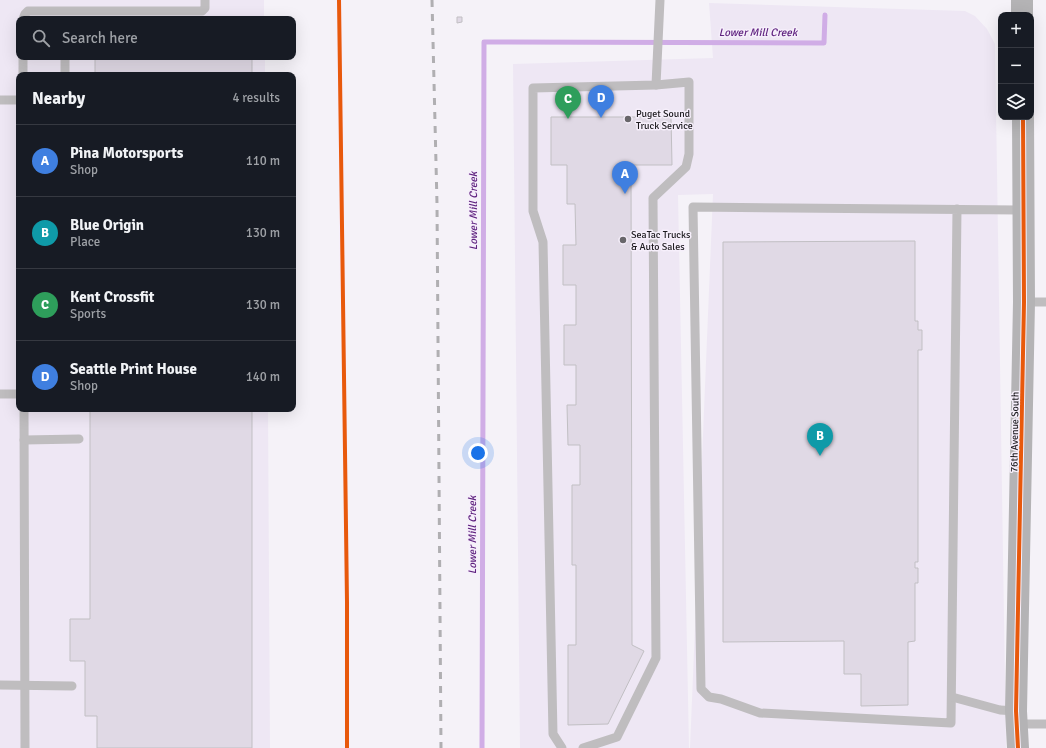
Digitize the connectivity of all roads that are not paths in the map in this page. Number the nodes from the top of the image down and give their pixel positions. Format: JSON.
{"nodes":[{"id":1,"x":205,"y":0,"type":"edge"},
{"id":2,"x":1022,"y":0,"type":"edge"},
{"id":3,"x":660,"y":3,"type":"edge"},
{"id":4,"x":1022,"y":12,"type":"edge"},
{"id":5,"x":64,"y":15,"type":"edge"},
{"id":6,"x":24,"y":16,"type":"edge"},
{"id":7,"x":23,"y":60,"type":"edge"},
{"id":8,"x":64,"y":60,"type":"edge"},
{"id":9,"x":23,"y":72,"type":"edge"},
{"id":10,"x":64,"y":72,"type":"edge"},
{"id":11,"x":656,"y":85,"type":"junction"},
{"id":12,"x":0,"y":100,"type":"edge"},
{"id":13,"x":16,"y":100,"type":"edge"},
{"id":14,"x":1023,"y":120,"type":"edge"},
{"id":15,"x":957,"y":210,"type":"junction"},
{"id":16,"x":1024,"y":210,"type":"junction"},
{"id":17,"x":1024,"y":302,"type":"junction"},
{"id":18,"x":1046,"y":302,"type":"edge"},
{"id":19,"x":0,"y":394,"type":"edge"},
{"id":20,"x":16,"y":394,"type":"edge"},
{"id":21,"x":24,"y":412,"type":"edge"},
{"id":22,"x":79,"y":439,"type":"dead end"},
{"id":23,"x":24,"y":440,"type":"junction"},
{"id":24,"x":0,"y":685,"type":"edge"},
{"id":25,"x":25,"y":685,"type":"junction"},
{"id":26,"x":72,"y":686,"type":"dead end"},
{"id":27,"x":952,"y":697,"type":"junction"},
{"id":28,"x":1017,"y":718,"type":"junction"},
{"id":29,"x":1046,"y":724,"type":"edge"},
{"id":30,"x":25,"y":748,"type":"edge"},
{"id":31,"x":562,"y":748,"type":"edge"},
{"id":32,"x":583,"y":748,"type":"edge"},
{"id":33,"x":1018,"y":748,"type":"edge"}],
"edges":[{"from":1,"to":5,"type":"lane"},
{"from":2,"to":4,"type":"street"},
{"from":3,"to":11,"type":"lane"},
{"from":5,"to":6,"type":"lane"},
{"from":7,"to":9,"type":"lane"},
{"from":8,"to":10,"type":"lane"},
{"from":11,"to":31,"type":"lane"},
{"from":11,"to":32,"type":"lane"},
{"from":12,"to":13,"type":"lane"},
{"from":14,"to":16,"type":"street","name":"76th Avenue South"},
{"from":15,"to":16,"type":"lane"},
{"from":15,"to":27,"type":"lane"},
{"from":15,"to":27,"type":"lane"},
{"from":16,"to":17,"type":"street","name":"76th Avenue South"},
{"from":17,"to":18,"type":"lane"},
{"from":17,"to":28,"type":"street","name":"76th Avenue South"},
{"from":19,"to":20,"type":"lane"},
{"from":21,"to":23,"type":"lane"},
{"from":22,"to":23,"type":"lane"},
{"from":23,"to":25,"type":"lane"},
{"from":24,"to":25,"type":"lane"},
{"from":25,"to":26,"type":"lane"},
{"from":25,"to":30,"type":"lane"},
{"from":27,"to":28,"type":"lane"},
{"from":28,"to":29,"type":"lane"},
{"from":28,"to":33,"type":"street","name":"76th Avenue South"}]}
